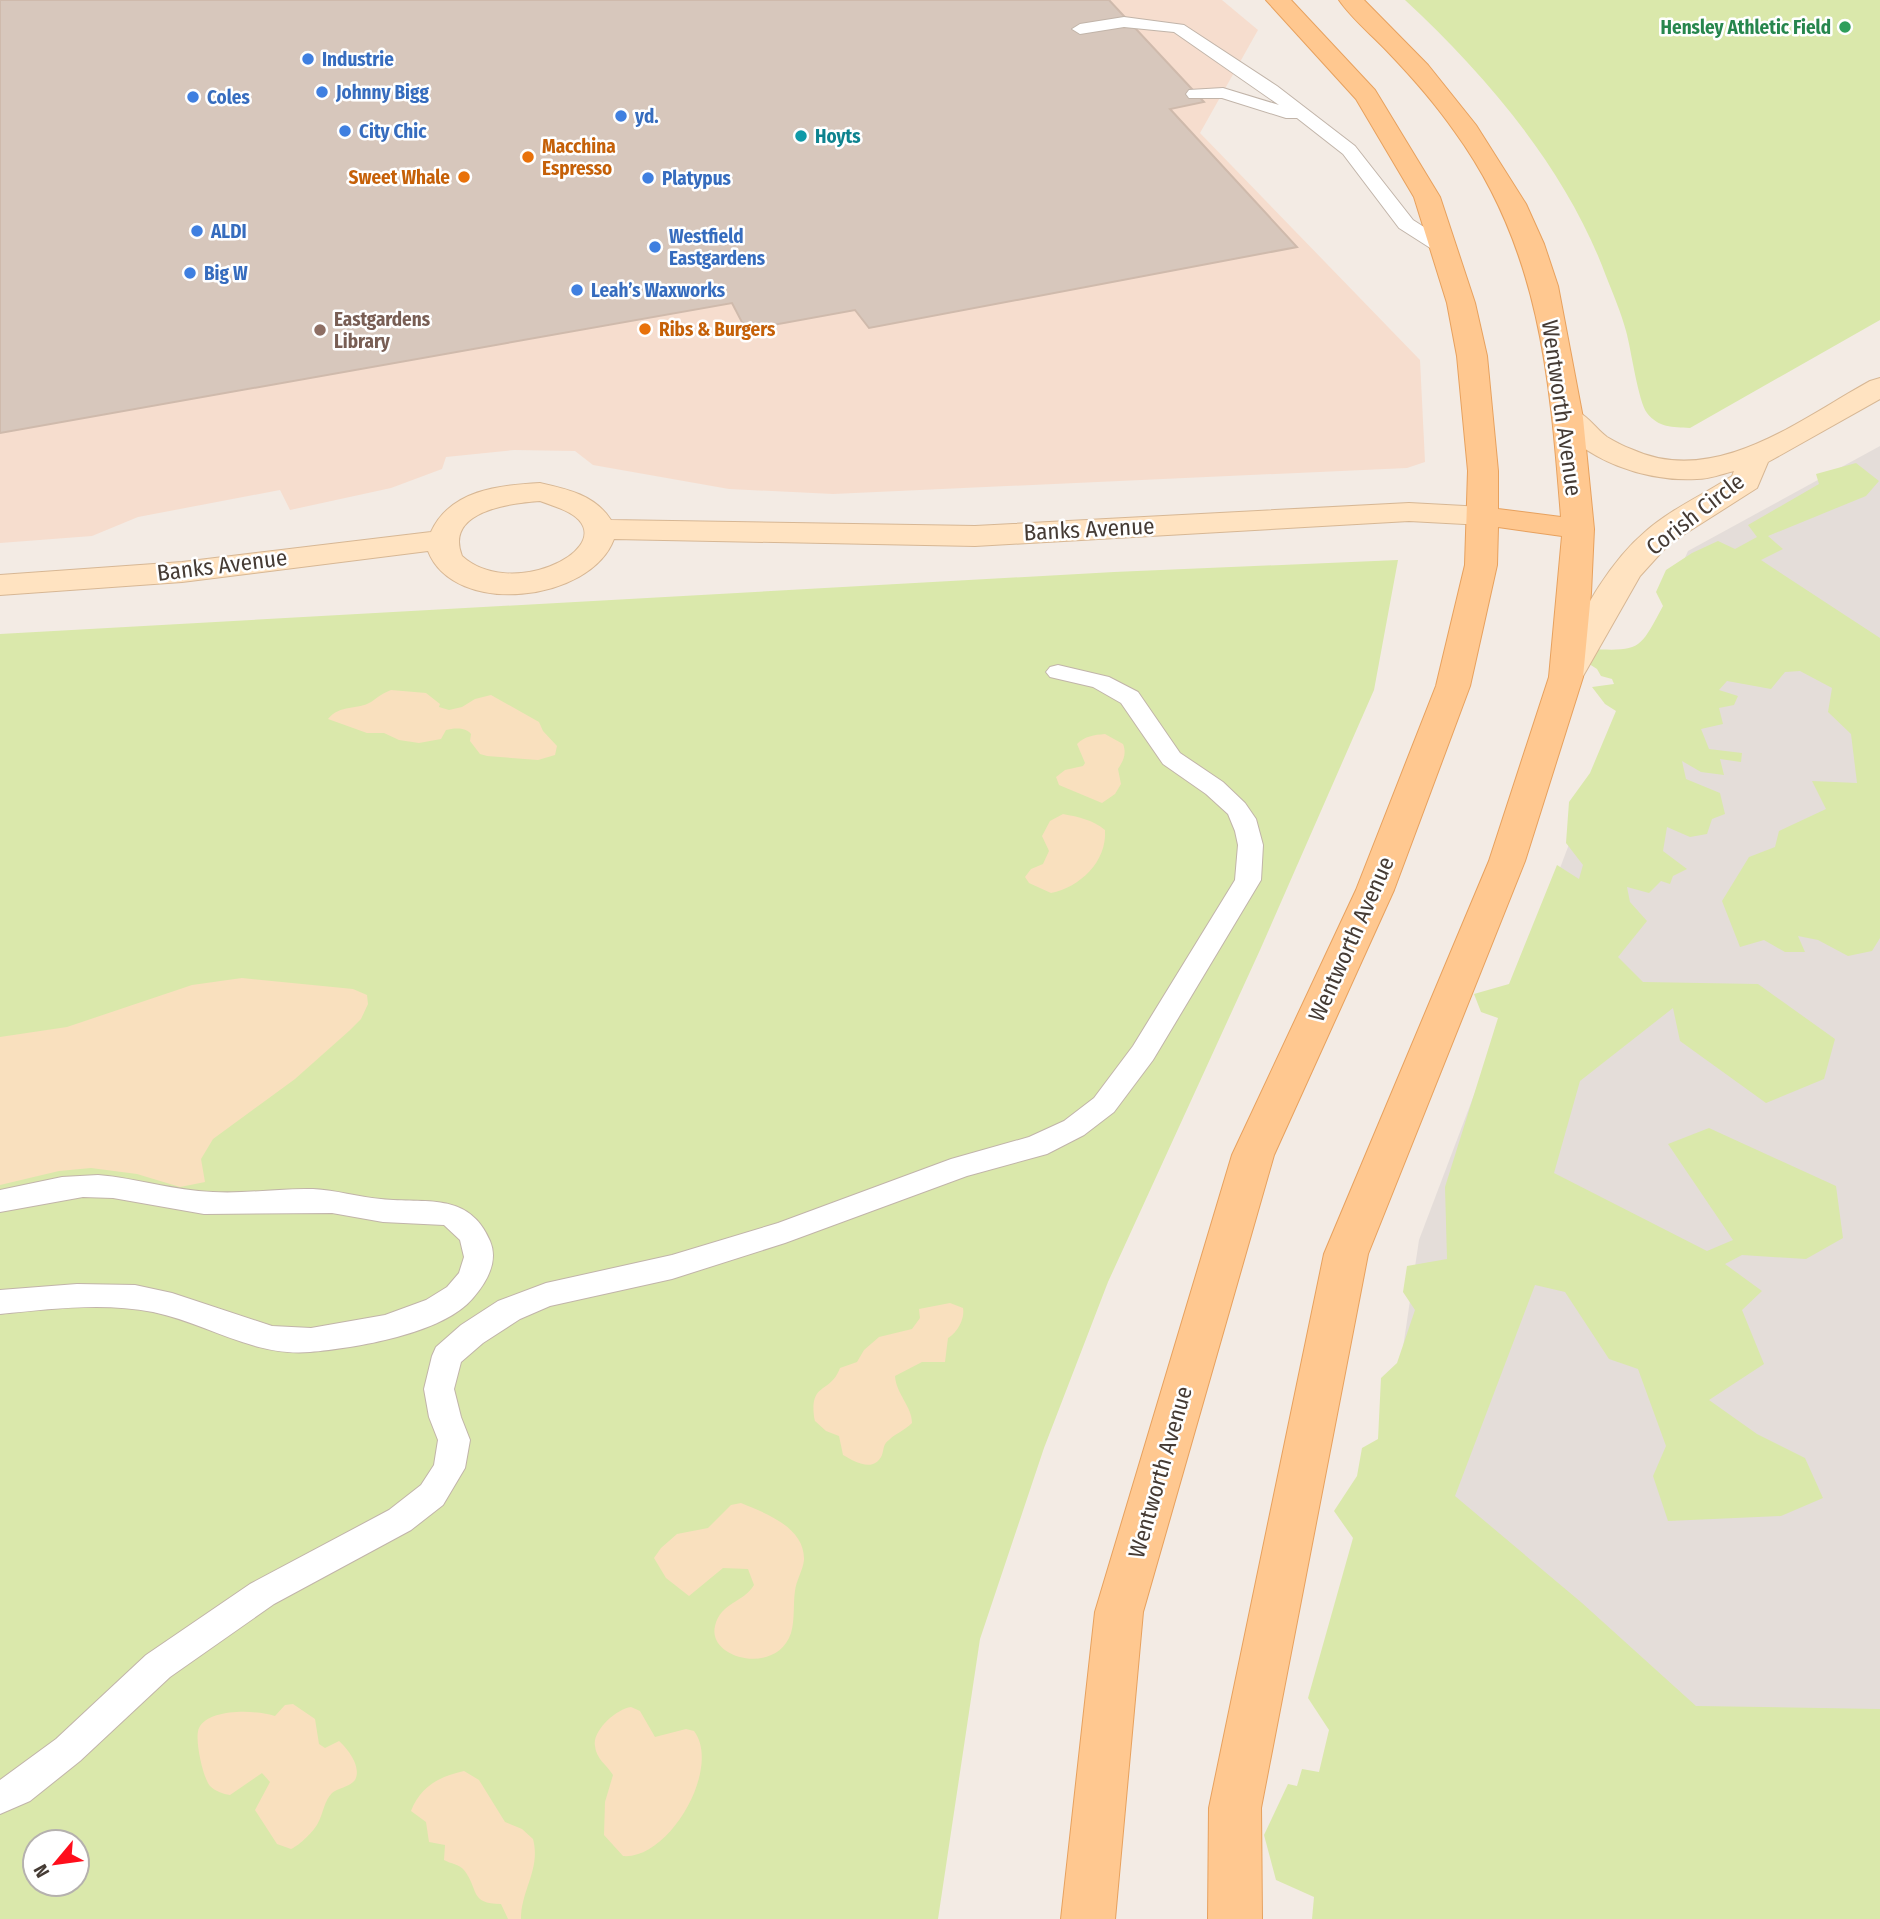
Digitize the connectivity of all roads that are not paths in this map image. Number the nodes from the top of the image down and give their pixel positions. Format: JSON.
{"nodes":[{"id":1,"x":1278,"y":0,"type":"edge"},
{"id":2,"x":1351,"y":0,"type":"edge"},
{"id":3,"x":1080,"y":29,"type":"dead end"},
{"id":4,"x":1195,"y":94,"type":"dead end"},
{"id":5,"x":1307,"y":118,"type":"junction"},
{"id":6,"x":1442,"y":247,"type":"junction"},
{"id":7,"x":1880,"y":387,"type":"edge"},
{"id":8,"x":1568,"y":418,"type":"junction"},
{"id":9,"x":1755,"y":457,"type":"junction"},
{"id":10,"x":1483,"y":516,"type":"junction"},
{"id":11,"x":599,"y":528,"type":"junction"},
{"id":12,"x":1578,"y":529,"type":"junction"},
{"id":13,"x":443,"y":540,"type":"junction"},
{"id":14,"x":0,"y":585,"type":"edge"},
{"id":15,"x":1058,"y":672,"type":"dead end"},
{"id":16,"x":1566,"y":677,"type":"junction"},
{"id":17,"x":0,"y":1201,"type":"edge"},
{"id":18,"x":0,"y":1302,"type":"edge"},
{"id":19,"x":0,"y":1797,"type":"edge"},
{"id":20,"x":1088,"y":1919,"type":"edge"},
{"id":21,"x":1235,"y":1919,"type":"edge"}],
"edges":[{"from":1,"to":6,"type":"main road","name":"Wentworth Avenue"},
{"from":2,"to":8,"type":"main road","name":"Wentworth Avenue"},
{"from":3,"to":5,"type":"lane"},
{"from":4,"to":5,"type":"lane"},
{"from":5,"to":6,"type":"lane"},
{"from":6,"to":10,"type":"main road","name":"Wentworth Avenue"},
{"from":7,"to":9,"type":"street","name":"Corish Circle"},
{"from":8,"to":9,"type":"street","name":"Corish Circle"},
{"from":8,"to":12,"type":"main road","name":"Wentworth Avenue"},
{"from":9,"to":16,"type":"street","name":"Corish Circle"},
{"from":10,"to":11,"type":"street","name":"Banks Avenue"},
{"from":10,"to":12,"type":"main road","name":"Banks Avenue"},
{"from":10,"to":20,"type":"main road","name":"Wentworth Avenue"},
{"from":11,"to":13,"type":"street"},
{"from":11,"to":13,"type":"street"},
{"from":12,"to":16,"type":"main road","name":"Wentworth Avenue"},
{"from":13,"to":14,"type":"street","name":"Banks Avenue"},
{"from":15,"to":19,"type":"lane"},
{"from":16,"to":21,"type":"main road","name":"Wentworth Avenue"},
{"from":17,"to":18,"type":"lane"}]}
